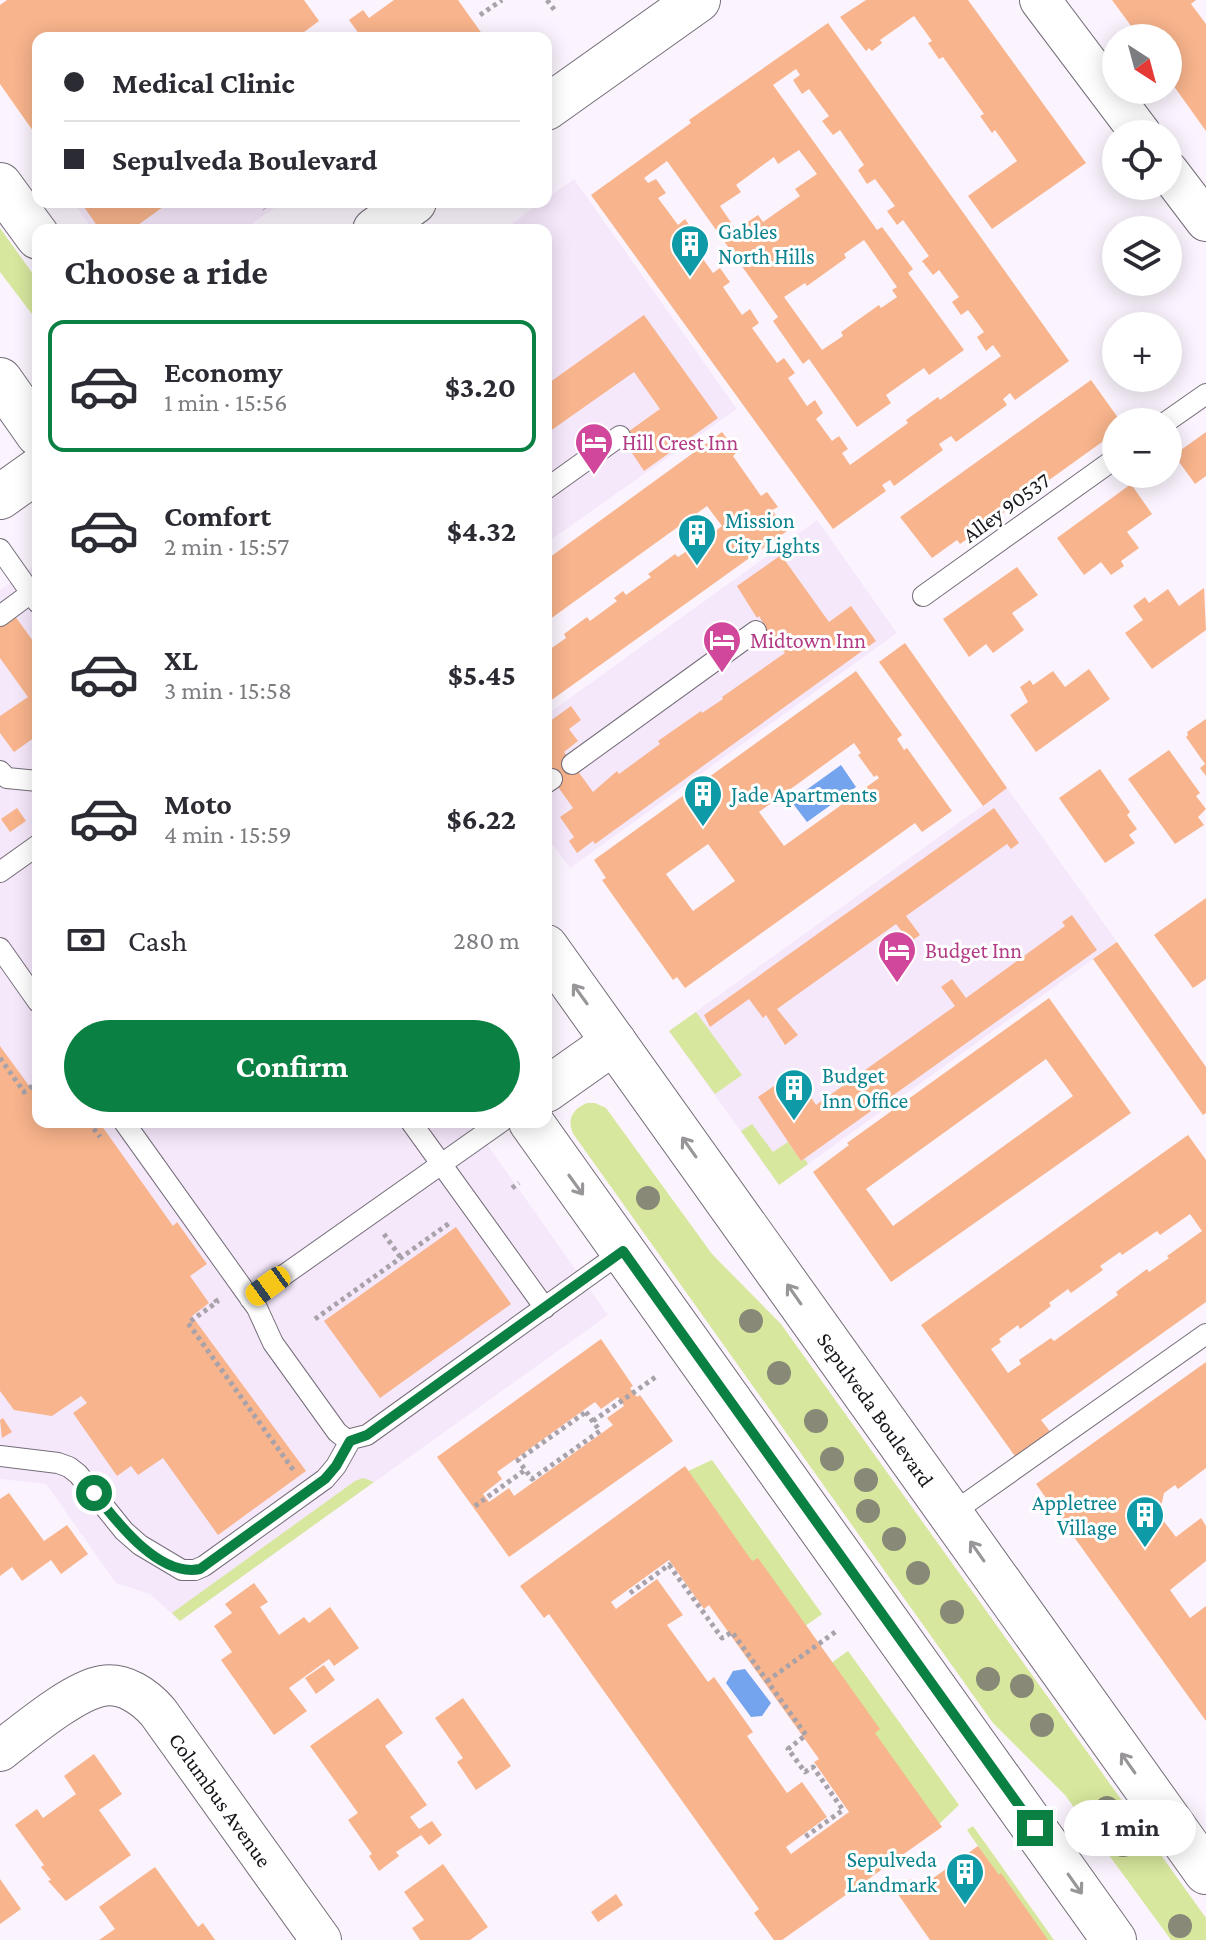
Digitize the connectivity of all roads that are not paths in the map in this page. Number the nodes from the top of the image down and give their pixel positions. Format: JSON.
{"nodes":[{"id":1,"x":698,"y":0,"type":"edge"},
{"id":2,"x":1040,"y":0,"type":"edge"},
{"id":3,"x":552,"y":104,"type":"edge"},
{"id":4,"x":1130,"y":120,"type":"edge"},
{"id":5,"x":0,"y":185,"type":"edge"},
{"id":6,"x":1182,"y":189,"type":"edge"},
{"id":7,"x":406,"y":208,"type":"edge"},
{"id":8,"x":1206,"y":221,"type":"edge"},
{"id":9,"x":383,"y":224,"type":"edge"},
{"id":10,"x":32,"y":229,"type":"edge"},
{"id":11,"x":0,"y":380,"type":"edge"},
{"id":12,"x":1206,"y":394,"type":"edge"},
{"id":13,"x":1182,"y":411,"type":"edge"},
{"id":14,"x":32,"y":425,"type":"edge"},
{"id":15,"x":620,"y":436,"type":"dead end"},
{"id":16,"x":1102,"y":468,"type":"edge"},
{"id":17,"x":32,"y":474,"type":"edge"},
{"id":18,"x":552,"y":485,"type":"edge"},
{"id":19,"x":0,"y":497,"type":"edge"},
{"id":20,"x":0,"y":549,"type":"edge"},
{"id":21,"x":32,"y":594,"type":"edge"},
{"id":22,"x":923,"y":596,"type":"dead end"},
{"id":23,"x":32,"y":600,"type":"edge"},
{"id":24,"x":0,"y":616,"type":"edge"},
{"id":25,"x":756,"y":631,"type":"dead end"},
{"id":26,"x":572,"y":764,"type":"dead end"},
{"id":27,"x":0,"y":771,"type":"edge"},
{"id":28,"x":32,"y":780,"type":"edge"},
{"id":29,"x":32,"y":849,"type":"edge"},
{"id":30,"x":0,"y":872,"type":"edge"},
{"id":31,"x":0,"y":948,"type":"edge"},
{"id":32,"x":552,"y":955,"type":"edge"},
{"id":33,"x":32,"y":993,"type":"edge"},
{"id":34,"x":614,"y":1042,"type":"junction"},
{"id":35,"x":552,"y":1086,"type":"edge"},
{"id":36,"x":128,"y":1128,"type":"edge"},
{"id":37,"x":415,"y":1128,"type":"edge"},
{"id":38,"x":493,"y":1128,"type":"edge"},
{"id":39,"x":535,"y":1128,"type":"edge"},
{"id":40,"x":442,"y":1164,"type":"junction"},
{"id":41,"x":623,"y":1251,"type":"junction"},
{"id":42,"x":250,"y":1299,"type":"junction"},
{"id":43,"x":545,"y":1308,"type":"junction"},
{"id":44,"x":1206,"y":1334,"type":"edge"},
{"id":45,"x":350,"y":1441,"type":"junction"},
{"id":46,"x":0,"y":1456,"type":"edge"},
{"id":47,"x":951,"y":1514,"type":"junction"},
{"id":48,"x":0,"y":1751,"type":"edge"},
{"id":49,"x":1206,"y":1872,"type":"edge"},
{"id":50,"x":321,"y":1940,"type":"edge"},
{"id":51,"x":1114,"y":1940,"type":"edge"}],
"edges":[{"from":1,"to":3,"type":"main road"},
{"from":2,"to":4,"type":"street"},
{"from":5,"to":10,"type":"main road"},
{"from":6,"to":8,"type":"street"},
{"from":7,"to":9,"type":"main road"},
{"from":11,"to":14,"type":"main road"},
{"from":12,"to":13,"type":"lane"},
{"from":15,"to":18,"type":"lane"},
{"from":16,"to":22,"type":"lane","name":"Alley 90537"},
{"from":17,"to":19,"type":"main road"},
{"from":20,"to":21,"type":"lane"},
{"from":23,"to":24,"type":"lane"},
{"from":25,"to":26,"type":"lane"},
{"from":27,"to":28,"type":"lane"},
{"from":29,"to":30,"type":"lane"},
{"from":31,"to":33,"type":"lane"},
{"from":34,"to":32,"type":"main road","name":"Sepulveda Boulevard","one_way":true},
{"from":34,"to":35,"type":"main road"},
{"from":47,"to":34,"type":"main road","name":"Sepulveda Boulevard","one_way":true},
{"from":36,"to":42,"type":"lane"},
{"from":37,"to":40,"type":"lane"},
{"from":38,"to":40,"type":"lane"},
{"from":39,"to":41,"type":"main road","one_way":true},
{"from":40,"to":42,"type":"lane"},
{"from":40,"to":43,"type":"lane"},
{"from":41,"to":43,"type":"lane"},
{"from":41,"to":51,"type":"main road","one_way":true},
{"from":42,"to":45,"type":"lane"},
{"from":43,"to":45,"type":"lane"},
{"from":44,"to":47,"type":"lane"},
{"from":45,"to":46,"type":"lane"},
{"from":49,"to":47,"type":"main road","name":"Sepulveda Boulevard","one_way":true},
{"from":48,"to":50,"type":"street","name":"Columbus Avenue"}]}
